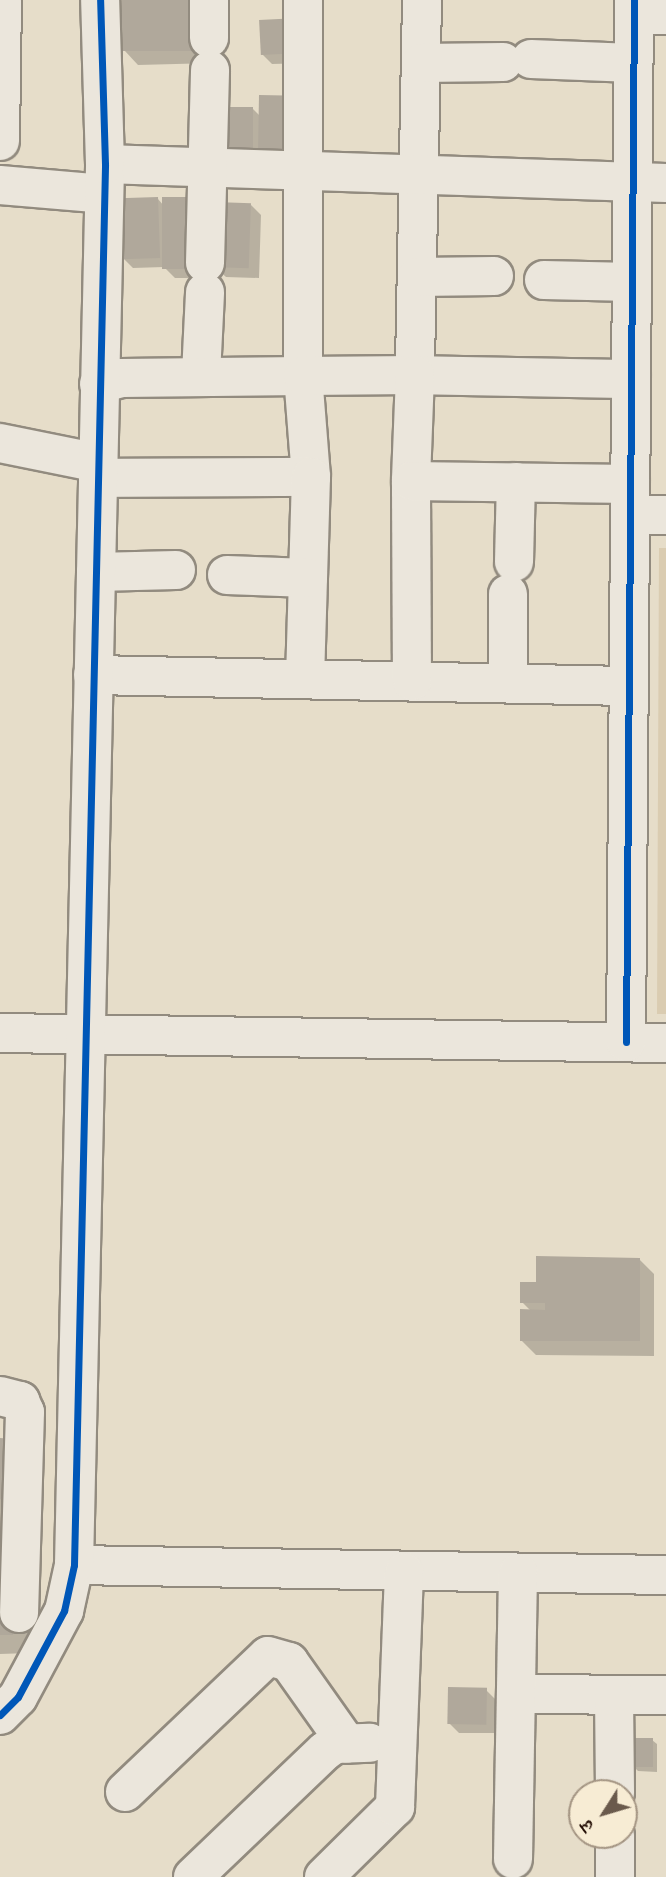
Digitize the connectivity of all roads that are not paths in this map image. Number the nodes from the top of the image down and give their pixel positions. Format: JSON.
{"nodes":[{"id":1,"x":2,"y":0,"type":"edge"},
{"id":2,"x":100,"y":0,"type":"edge"},
{"id":3,"x":209,"y":0,"type":"edge"},
{"id":4,"x":303,"y":0,"type":"edge"},
{"id":5,"x":422,"y":0,"type":"edge"},
{"id":6,"x":644,"y":10,"type":"edge"},
{"id":7,"x":1,"y":58,"type":"edge"},
{"id":8,"x":421,"y":62,"type":"junction"},
{"id":9,"x":633,"y":63,"type":"junction"},
{"id":10,"x":0,"y":141,"type":"edge"},
{"id":11,"x":204,"y":167,"type":"junction"},
{"id":12,"x":304,"y":172,"type":"junction"},
{"id":13,"x":419,"y":173,"type":"junction"},
{"id":14,"x":104,"y":179,"type":"junction"},
{"id":15,"x":649,"y":183,"type":"edge"},
{"id":16,"x":0,"y":185,"type":"edge"},
{"id":17,"x":494,"y":276,"type":"dead end"},
{"id":18,"x":417,"y":277,"type":"junction"},
{"id":19,"x":544,"y":281,"type":"dead end"},
{"id":20,"x":632,"y":282,"type":"junction"},
{"id":21,"x":201,"y":375,"type":"junction"},
{"id":22,"x":415,"y":375,"type":"junction"},
{"id":23,"x":303,"y":376,"type":"junction"},
{"id":24,"x":631,"y":379,"type":"junction"},
{"id":25,"x":99,"y":384,"type":"junction"},
{"id":26,"x":0,"y":443,"type":"edge"},
{"id":27,"x":98,"y":470,"type":"junction"},
{"id":28,"x":311,"y":477,"type":"junction"},
{"id":29,"x":411,"y":481,"type":"junction"},
{"id":30,"x":516,"y":482,"type":"junction"},
{"id":31,"x":642,"y":505,"type":"edge"},
{"id":32,"x":176,"y":570,"type":"dead end"},
{"id":33,"x":96,"y":572,"type":"junction"},
{"id":34,"x":227,"y":575,"type":"dead end"},
{"id":35,"x":308,"y":578,"type":"junction"},
{"id":36,"x":93,"y":675,"type":"junction"},
{"id":37,"x":304,"y":679,"type":"junction"},
{"id":38,"x":412,"y":681,"type":"junction"},
{"id":39,"x":508,"y":683,"type":"junction"},
{"id":40,"x":629,"y":686,"type":"junction"},
{"id":41,"x":85,"y":1031,"type":"junction"},
{"id":42,"x":0,"y":1033,"type":"edge"},
{"id":43,"x":626,"y":1042,"type":"junction"},
{"id":44,"x":666,"y":1043,"type":"edge"},
{"id":45,"x":0,"y":1396,"type":"edge"},
{"id":46,"x":74,"y":1565,"type":"junction"},
{"id":47,"x":404,"y":1572,"type":"junction"},
{"id":48,"x":518,"y":1573,"type":"junction"},
{"id":49,"x":666,"y":1574,"type":"edge"},
{"id":50,"x":19,"y":1613,"type":"dead end"},
{"id":51,"x":516,"y":1694,"type":"junction"},
{"id":52,"x":614,"y":1695,"type":"junction"},
{"id":53,"x":666,"y":1695,"type":"edge"},
{"id":54,"x":6,"y":1698,"type":"edge"},
{"id":55,"x":400,"y":1741,"type":"junction"},
{"id":56,"x":347,"y":1744,"type":"junction"},
{"id":57,"x":615,"y":1779,"type":"edge"},
{"id":58,"x":125,"y":1792,"type":"dead end"},
{"id":59,"x":615,"y":1849,"type":"edge"},
{"id":60,"x":513,"y":1859,"type":"dead end"},
{"id":61,"x":193,"y":1877,"type":"edge"},
{"id":62,"x":324,"y":1877,"type":"edge"},
{"id":63,"x":615,"y":1877,"type":"edge"}],
"edges":[{"from":1,"to":7,"type":"street"},
{"from":2,"to":14,"type":"street"},
{"from":3,"to":11,"type":"street"},
{"from":4,"to":12,"type":"street"},
{"from":5,"to":8,"type":"street"},
{"from":6,"to":9,"type":"street"},
{"from":7,"to":10,"type":"street"},
{"from":8,"to":9,"type":"street"},
{"from":8,"to":13,"type":"street"},
{"from":9,"to":15,"type":"street"},
{"from":11,"to":12,"type":"street"},
{"from":11,"to":14,"type":"street"},
{"from":11,"to":21,"type":"street"},
{"from":12,"to":13,"type":"street"},
{"from":12,"to":23,"type":"street"},
{"from":13,"to":15,"type":"street"},
{"from":13,"to":18,"type":"street"},
{"from":14,"to":16,"type":"street"},
{"from":14,"to":25,"type":"street"},
{"from":15,"to":20,"type":"street"},
{"from":17,"to":18,"type":"street"},
{"from":18,"to":22,"type":"street"},
{"from":19,"to":20,"type":"street"},
{"from":20,"to":24,"type":"street"},
{"from":21,"to":23,"type":"street"},
{"from":21,"to":25,"type":"street"},
{"from":22,"to":23,"type":"street"},
{"from":22,"to":24,"type":"street"},
{"from":22,"to":29,"type":"street"},
{"from":23,"to":28,"type":"street"},
{"from":24,"to":31,"type":"street"},
{"from":25,"to":27,"type":"street"},
{"from":26,"to":27,"type":"street"},
{"from":27,"to":28,"type":"street"},
{"from":27,"to":33,"type":"street"},
{"from":28,"to":35,"type":"street"},
{"from":29,"to":30,"type":"street"},
{"from":29,"to":38,"type":"street"},
{"from":30,"to":31,"type":"street"},
{"from":30,"to":39,"type":"street"},
{"from":31,"to":40,"type":"street"},
{"from":32,"to":33,"type":"street"},
{"from":33,"to":36,"type":"street"},
{"from":34,"to":35,"type":"street"},
{"from":35,"to":37,"type":"street"},
{"from":36,"to":37,"type":"street"},
{"from":36,"to":41,"type":"street"},
{"from":37,"to":38,"type":"street"},
{"from":38,"to":39,"type":"street"},
{"from":39,"to":40,"type":"street"},
{"from":40,"to":43,"type":"street"},
{"from":41,"to":42,"type":"street"},
{"from":41,"to":43,"type":"street"},
{"from":41,"to":46,"type":"street"},
{"from":43,"to":44,"type":"street"},
{"from":45,"to":50,"type":"street"},
{"from":46,"to":47,"type":"street"},
{"from":46,"to":54,"type":"street"},
{"from":47,"to":48,"type":"street"},
{"from":47,"to":55,"type":"street"},
{"from":48,"to":49,"type":"street"},
{"from":48,"to":51,"type":"street"},
{"from":51,"to":52,"type":"street"},
{"from":51,"to":60,"type":"street"},
{"from":52,"to":53,"type":"street"},
{"from":52,"to":57,"type":"street"},
{"from":55,"to":56,"type":"street"},
{"from":55,"to":62,"type":"street"},
{"from":56,"to":58,"type":"street"},
{"from":56,"to":61,"type":"street"},
{"from":59,"to":63,"type":"street"}]}
